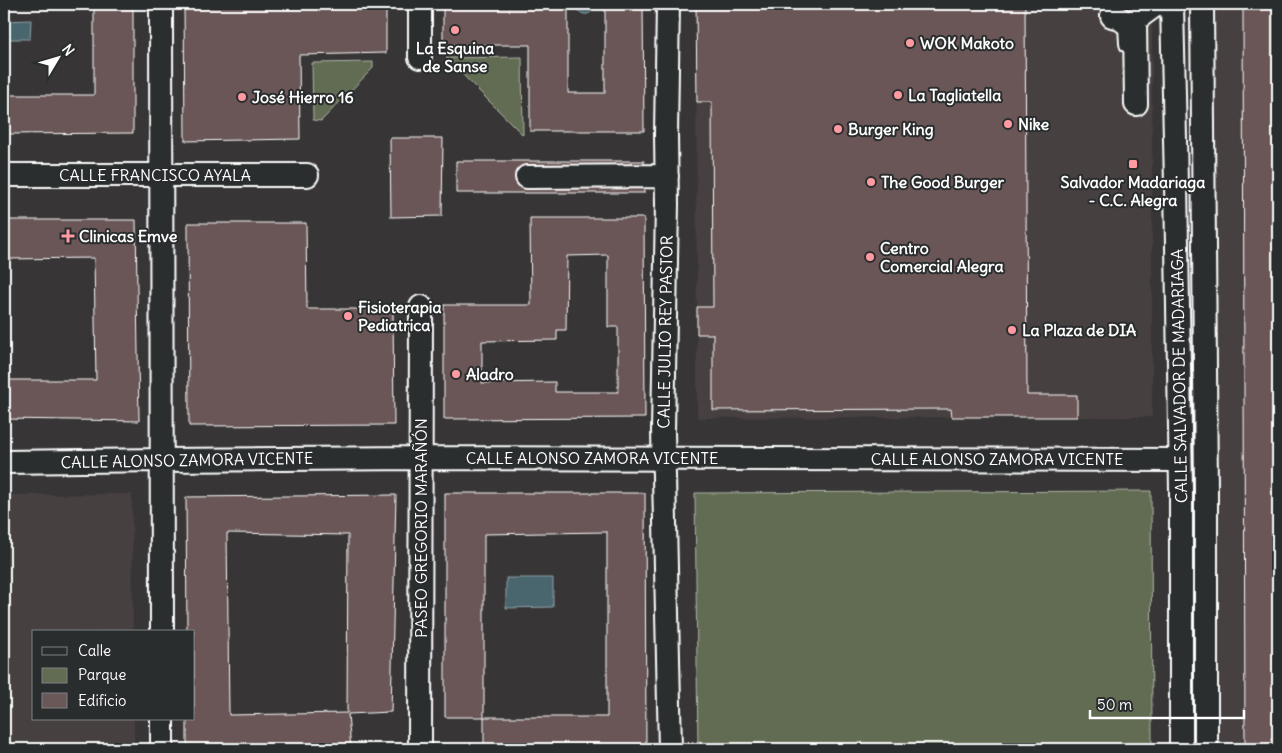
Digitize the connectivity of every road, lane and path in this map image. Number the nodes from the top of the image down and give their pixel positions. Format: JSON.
{"nodes":[{"id":1,"x":161,"y":4,"type":"edge"},
{"id":2,"x":420,"y":4,"type":"edge"},
{"id":3,"x":668,"y":4,"type":"edge"},
{"id":4,"x":1156,"y":4,"type":"edge"},
{"id":5,"x":1172,"y":4,"type":"edge"},
{"id":6,"x":1202,"y":4,"type":"edge"},
{"id":7,"x":1112,"y":16,"type":"dead end"},
{"id":8,"x":420,"y":56,"type":"dead end"},
{"id":9,"x":161,"y":174,"type":"junction"},
{"id":10,"x":4,"y":175,"type":"edge"},
{"id":11,"x":307,"y":175,"type":"dead end"},
{"id":12,"x":667,"y":176,"type":"junction"},
{"id":13,"x":527,"y":178,"type":"dead end"},
{"id":14,"x":421,"y":307,"type":"dead end"},
{"id":15,"x":421,"y":458,"type":"junction"},
{"id":16,"x":664,"y":458,"type":"junction"},
{"id":17,"x":162,"y":460,"type":"junction"},
{"id":18,"x":1180,"y":460,"type":"junction"},
{"id":19,"x":4,"y":462,"type":"edge"},
{"id":20,"x":162,"y":630,"type":"edge"},
{"id":21,"x":162,"y":720,"type":"edge"},
{"id":22,"x":162,"y":749,"type":"edge"},
{"id":23,"x":420,"y":749,"type":"edge"},
{"id":24,"x":670,"y":749,"type":"edge"},
{"id":25,"x":1181,"y":749,"type":"edge"},
{"id":26,"x":1206,"y":749,"type":"edge"}],
"edges":[{"from":1,"to":9,"type":"street"},
{"from":2,"to":8,"type":"street"},
{"from":3,"to":12,"type":"street","name":"CALLE JULIO REY PASTOR"},
{"from":4,"to":7,"type":"street"},
{"from":5,"to":18,"type":"street","name":"CALLE SALVADOR DE MADARIAGA"},
{"from":6,"to":26,"type":"street","name":"CALLE SALVADOR DE MADARIAGA"},
{"from":9,"to":10,"type":"street","name":"CALLE FRANCISCO AYALA"},
{"from":9,"to":11,"type":"street","name":"CALLE FRANCISCO AYALA"},
{"from":9,"to":17,"type":"street"},
{"from":12,"to":13,"type":"street"},
{"from":12,"to":16,"type":"street","name":"CALLE JULIO REY PASTOR"},
{"from":14,"to":15,"type":"street","name":"PASEO GREGORIO MARAÑÓN"},
{"from":15,"to":16,"type":"street","name":"CALLE ALONSO ZAMORA VICENTE"},
{"from":15,"to":17,"type":"street","name":"CALLE ALONSO ZAMORA VICENTE"},
{"from":15,"to":23,"type":"street","name":"PASEO GREGORIO MARAÑÓN"},
{"from":16,"to":18,"type":"street","name":"CALLE ALONSO ZAMORA VICENTE"},
{"from":16,"to":24,"type":"street","name":"CALLE JULIO REY PASTOR"},
{"from":17,"to":19,"type":"street","name":"CALLE ALONSO ZAMORA VICENTE"},
{"from":17,"to":20,"type":"street"},
{"from":18,"to":25,"type":"street","name":"CALLE SALVADOR DE MADARIAGA"},
{"from":21,"to":22,"type":"street"}]}
